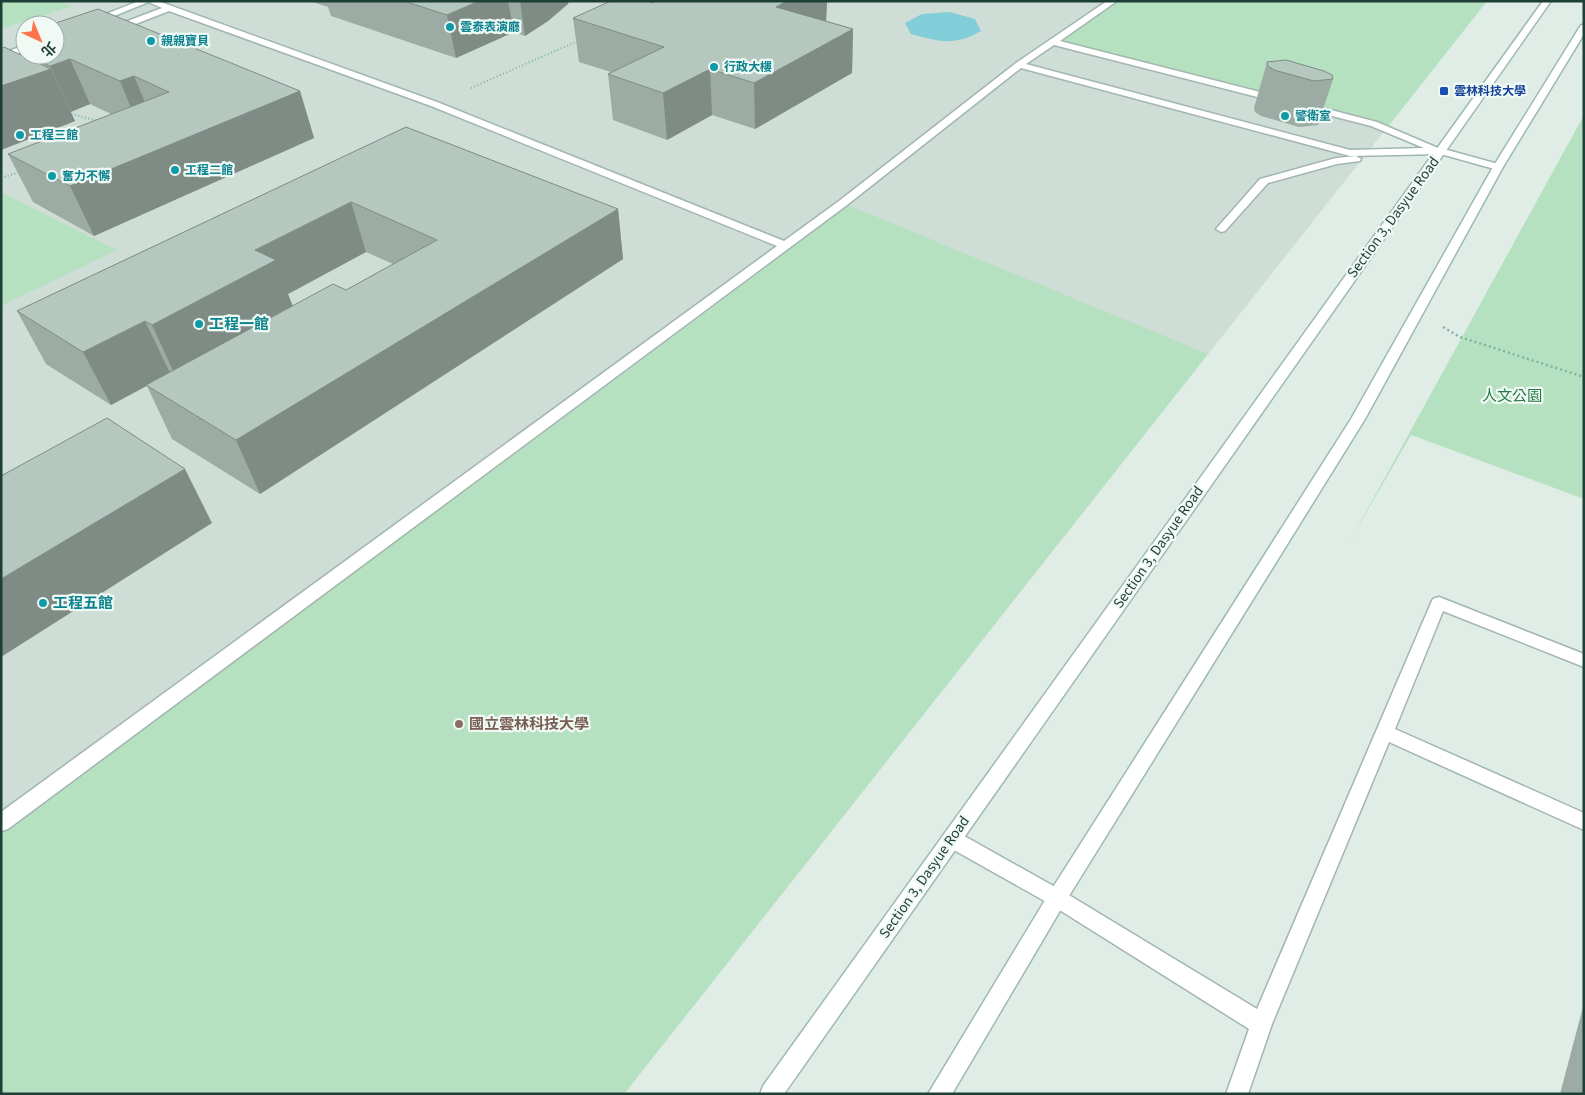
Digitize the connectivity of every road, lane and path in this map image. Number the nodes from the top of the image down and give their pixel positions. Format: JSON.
{"nodes":[{"id":1,"x":148,"y":1,"type":"edge"},
{"id":2,"x":1113,"y":1,"type":"edge"},
{"id":3,"x":1547,"y":1,"type":"edge"},
{"id":4,"x":166,"y":5,"type":"edge"},
{"id":5,"x":1584,"y":26,"type":"edge"},
{"id":6,"x":65,"y":33,"type":"edge"},
{"id":7,"x":101,"y":34,"type":"edge"},
{"id":8,"x":578,"y":41,"type":"edge"},
{"id":9,"x":1054,"y":42,"type":"junction"},
{"id":10,"x":15,"y":52,"type":"edge"},
{"id":11,"x":1,"y":58,"type":"edge"},
{"id":12,"x":1019,"y":65,"type":"junction"},
{"id":13,"x":434,"y":104,"type":"junction"},
{"id":14,"x":67,"y":113,"type":"dead end"},
{"id":15,"x":100,"y":122,"type":"edge"},
{"id":16,"x":1440,"y":151,"type":"junction"},
{"id":17,"x":1498,"y":167,"type":"junction"},
{"id":18,"x":27,"y":169,"type":"edge"},
{"id":19,"x":1,"y":178,"type":"edge"},
{"id":20,"x":1220,"y":228,"type":"dead end"},
{"id":21,"x":784,"y":245,"type":"junction"},
{"id":22,"x":1418,"y":312,"type":"junction"},
{"id":23,"x":1584,"y":378,"type":"edge"},
{"id":24,"x":1584,"y":661,"type":"edge"},
{"id":25,"x":1384,"y":732,"type":"junction"},
{"id":26,"x":1584,"y":822,"type":"edge"},
{"id":27,"x":1,"y":823,"type":"edge"},
{"id":28,"x":952,"y":838,"type":"junction"},
{"id":29,"x":1057,"y":898,"type":"junction"},
{"id":30,"x":1261,"y":1024,"type":"junction"},
{"id":31,"x":772,"y":1094,"type":"edge"},
{"id":32,"x":939,"y":1094,"type":"edge"},
{"id":33,"x":1237,"y":1094,"type":"edge"}],
"edges":[{"from":1,"to":4,"type":"street"},
{"from":1,"to":6,"type":"street"},
{"from":2,"to":9,"type":"street"},
{"from":3,"to":16,"type":"street","name":"Section 3, Dasyue Road"},
{"from":4,"to":7,"type":"street"},
{"from":4,"to":13,"type":"street"},
{"from":5,"to":17,"type":"street"},
{"from":8,"to":13,"type":"path"},
{"from":9,"to":12,"type":"street"},
{"from":9,"to":16,"type":"street"},
{"from":10,"to":11,"type":"street"},
{"from":12,"to":16,"type":"street"},
{"from":12,"to":21,"type":"street"},
{"from":13,"to":21,"type":"street"},
{"from":14,"to":15,"type":"path"},
{"from":16,"to":17,"type":"street"},
{"from":16,"to":20,"type":"street"},
{"from":16,"to":28,"type":"street","name":"Section 3, Dasyue Road"},
{"from":17,"to":22,"type":"street"},
{"from":18,"to":19,"type":"path"},
{"from":21,"to":27,"type":"street"},
{"from":22,"to":23,"type":"path"},
{"from":22,"to":29,"type":"street"},
{"from":24,"to":25,"type":"street"},
{"from":25,"to":26,"type":"street"},
{"from":25,"to":30,"type":"street"},
{"from":28,"to":29,"type":"street"},
{"from":28,"to":31,"type":"street","name":"Section 3, Dasyue Road"},
{"from":29,"to":30,"type":"street"},
{"from":29,"to":32,"type":"street"},
{"from":30,"to":33,"type":"street"}]}
